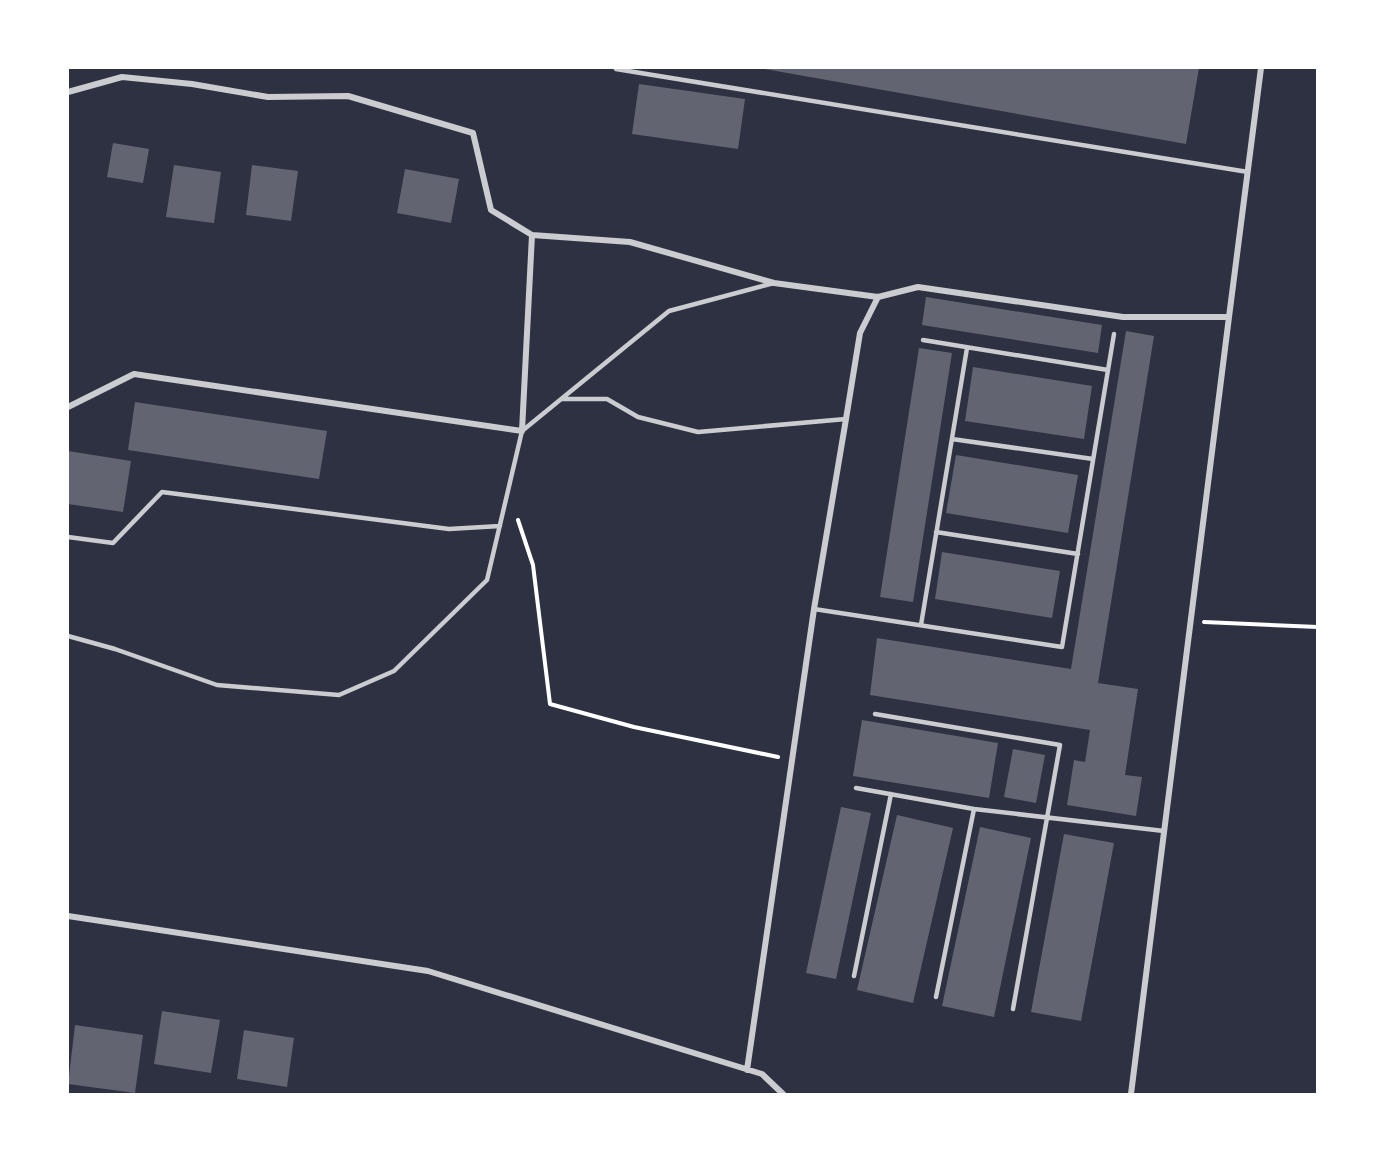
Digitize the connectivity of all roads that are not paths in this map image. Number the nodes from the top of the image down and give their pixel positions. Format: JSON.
{"nodes":[{"id":1,"x":1261,"y":68,"type":"edge"},
{"id":2,"x":616,"y":69,"type":"dead end"},
{"id":3,"x":68,"y":92,"type":"edge"},
{"id":4,"x":1248,"y":172,"type":"junction"},
{"id":5,"x":532,"y":235,"type":"junction"},
{"id":6,"x":774,"y":283,"type":"junction"},
{"id":7,"x":878,"y":297,"type":"junction"},
{"id":8,"x":1229,"y":317,"type":"junction"},
{"id":9,"x":1114,"y":334,"type":"dead end"},
{"id":10,"x":923,"y":340,"type":"dead end"},
{"id":11,"x":967,"y":348,"type":"junction"},
{"id":12,"x":1108,"y":370,"type":"junction"},
{"id":13,"x":562,"y":399,"type":"junction"},
{"id":14,"x":68,"y":407,"type":"edge"},
{"id":15,"x":846,"y":419,"type":"junction"},
{"id":16,"x":522,"y":431,"type":"junction"},
{"id":17,"x":952,"y":439,"type":"junction"},
{"id":18,"x":1093,"y":459,"type":"junction"},
{"id":19,"x":500,"y":526,"type":"junction"},
{"id":20,"x":936,"y":532,"type":"junction"},
{"id":21,"x":68,"y":537,"type":"edge"},
{"id":22,"x":1078,"y":554,"type":"junction"},
{"id":23,"x":814,"y":609,"type":"junction"},
{"id":24,"x":921,"y":625,"type":"junction"},
{"id":25,"x":68,"y":636,"type":"edge"},
{"id":26,"x":875,"y":714,"type":"dead end"},
{"id":27,"x":856,"y":788,"type":"dead end"},
{"id":28,"x":891,"y":794,"type":"junction"},
{"id":29,"x":974,"y":809,"type":"junction"},
{"id":30,"x":1049,"y":817,"type":"junction"},
{"id":31,"x":1164,"y":831,"type":"junction"},
{"id":32,"x":68,"y":916,"type":"edge"},
{"id":33,"x":854,"y":976,"type":"dead end"},
{"id":34,"x":936,"y":998,"type":"dead end"},
{"id":35,"x":1013,"y":1009,"type":"dead end"},
{"id":36,"x":747,"y":1070,"type":"junction"},
{"id":37,"x":783,"y":1095,"type":"edge"},
{"id":38,"x":1131,"y":1095,"type":"edge"}],
"edges":[{"from":1,"to":4,"type":"street"},
{"from":2,"to":4,"type":"lane"},
{"from":3,"to":5,"type":"street"},
{"from":4,"to":8,"type":"street"},
{"from":5,"to":6,"type":"street"},
{"from":5,"to":16,"type":"street"},
{"from":6,"to":7,"type":"street"},
{"from":6,"to":13,"type":"lane"},
{"from":7,"to":8,"type":"street"},
{"from":7,"to":15,"type":"street"},
{"from":8,"to":31,"type":"street"},
{"from":9,"to":12,"type":"lane"},
{"from":10,"to":11,"type":"lane"},
{"from":11,"to":12,"type":"lane"},
{"from":11,"to":17,"type":"lane"},
{"from":12,"to":18,"type":"lane"},
{"from":13,"to":15,"type":"lane"},
{"from":13,"to":16,"type":"lane"},
{"from":14,"to":16,"type":"street"},
{"from":15,"to":23,"type":"street"},
{"from":16,"to":19,"type":"lane"},
{"from":17,"to":18,"type":"lane"},
{"from":17,"to":20,"type":"lane"},
{"from":18,"to":22,"type":"lane"},
{"from":19,"to":21,"type":"lane"},
{"from":19,"to":25,"type":"lane"},
{"from":20,"to":22,"type":"lane"},
{"from":20,"to":24,"type":"lane"},
{"from":22,"to":24,"type":"lane"},
{"from":23,"to":24,"type":"lane"},
{"from":23,"to":36,"type":"street"},
{"from":26,"to":30,"type":"lane"},
{"from":27,"to":28,"type":"lane"},
{"from":28,"to":29,"type":"lane"},
{"from":28,"to":33,"type":"lane"},
{"from":29,"to":30,"type":"lane"},
{"from":29,"to":34,"type":"lane"},
{"from":30,"to":31,"type":"lane"},
{"from":30,"to":35,"type":"lane"},
{"from":31,"to":38,"type":"street"},
{"from":32,"to":36,"type":"street"},
{"from":36,"to":37,"type":"street"}]}
